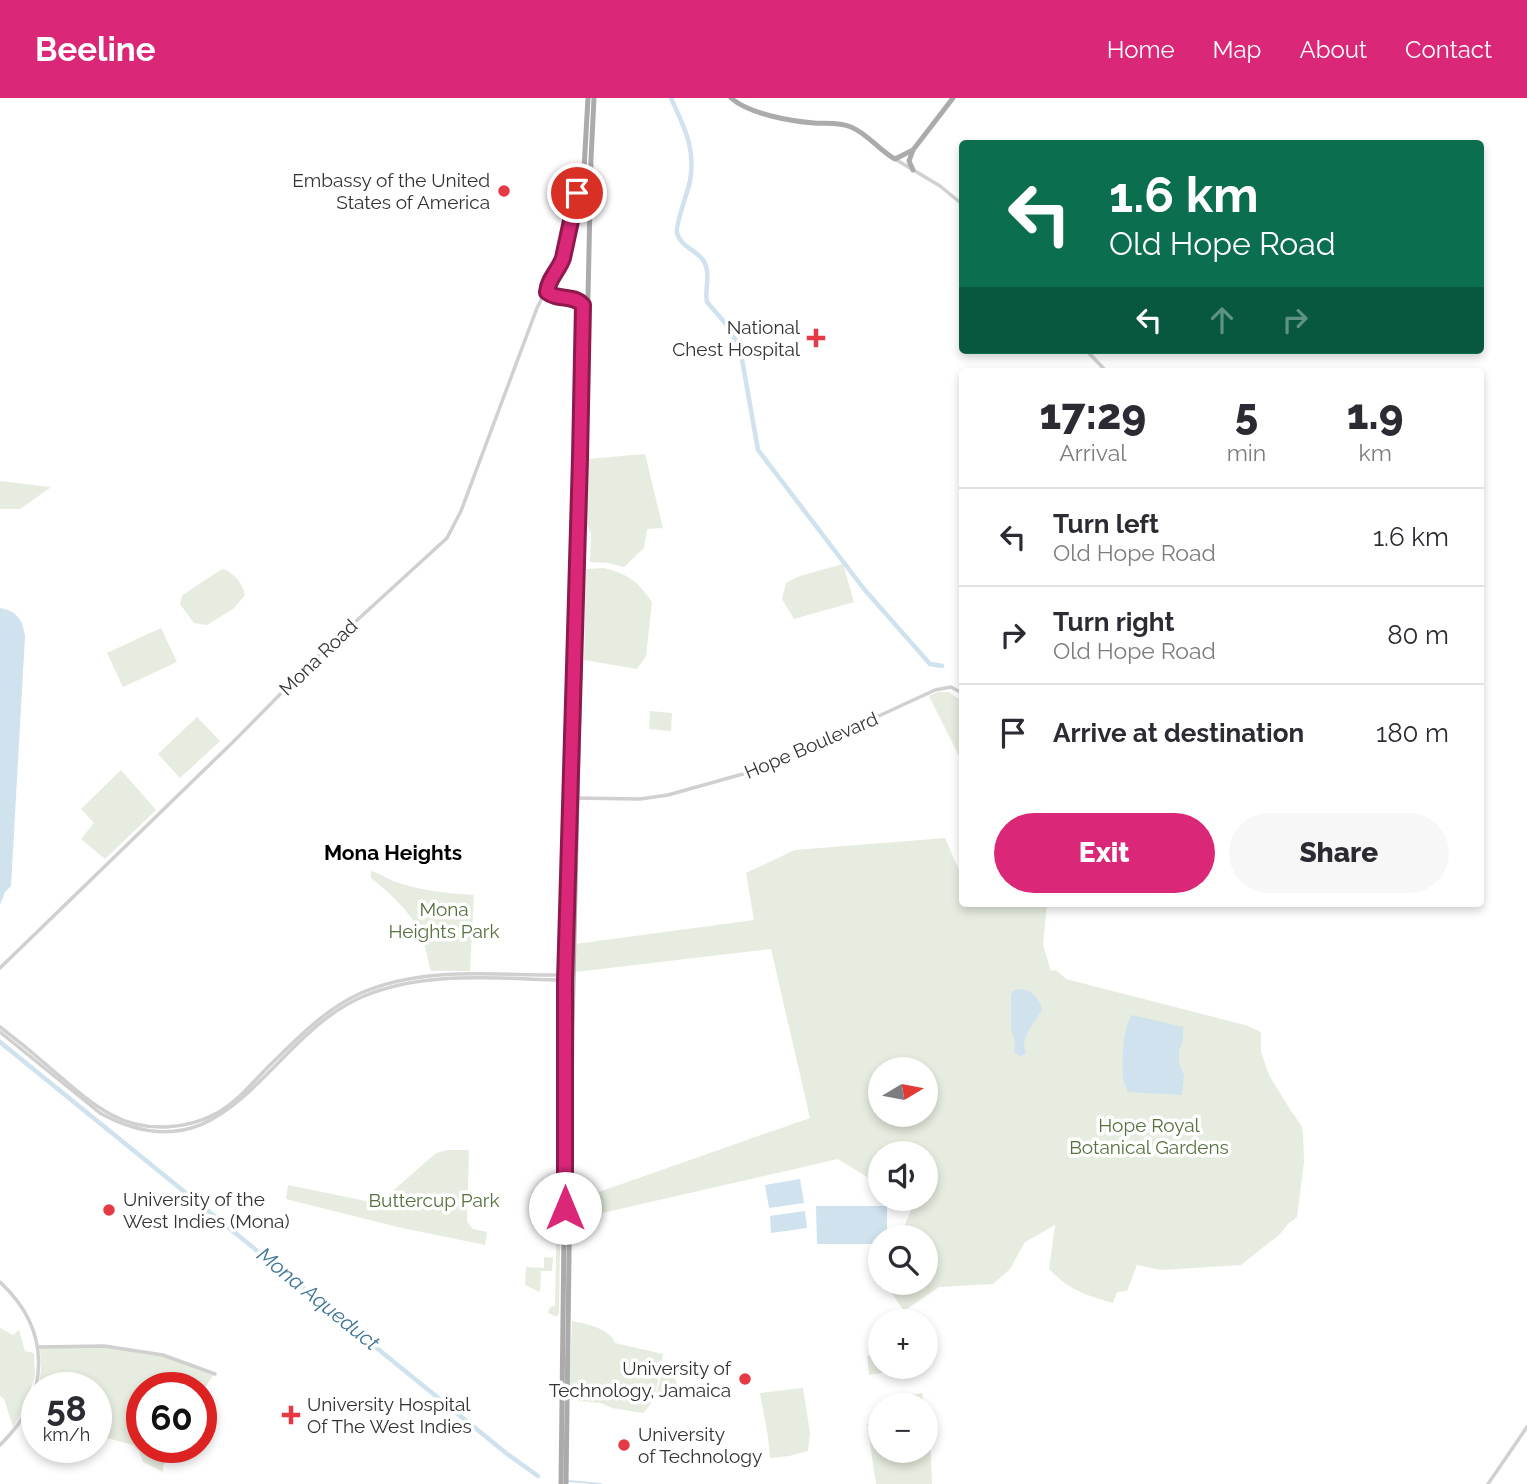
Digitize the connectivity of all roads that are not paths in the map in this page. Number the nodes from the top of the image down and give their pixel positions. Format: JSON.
{"nodes":[{"id":1,"x":589,"y":98,"type":"edge"},
{"id":2,"x":594,"y":98,"type":"edge"},
{"id":3,"x":731,"y":98,"type":"edge"},
{"id":4,"x":954,"y":98,"type":"edge"},
{"id":5,"x":913,"y":150,"type":"junction"},
{"id":6,"x":895,"y":159,"type":"junction"},
{"id":7,"x":913,"y":170,"type":"junction"},
{"id":8,"x":591,"y":192,"type":"junction"},
{"id":9,"x":577,"y":193,"type":"junction"},
{"id":10,"x":959,"y":202,"type":"edge"},
{"id":11,"x":588,"y":283,"type":"junction"},
{"id":12,"x":547,"y":288,"type":"junction"},
{"id":13,"x":555,"y":297,"type":"junction"},
{"id":14,"x":575,"y":299,"type":"junction"},
{"id":15,"x":537,"y":308,"type":"junction"},
{"id":16,"x":1090,"y":354,"type":"edge"},
{"id":17,"x":1103,"y":368,"type":"edge"},
{"id":18,"x":959,"y":691,"type":"edge"},
{"id":19,"x":574,"y":798,"type":"junction"},
{"id":20,"x":0,"y":968,"type":"edge"},
{"id":21,"x":573,"y":977,"type":"junction"},
{"id":22,"x":565,"y":978,"type":"junction"},
{"id":23,"x":0,"y":1027,"type":"edge"},
{"id":24,"x":0,"y":1032,"type":"edge"},
{"id":25,"x":0,"y":1282,"type":"edge"},
{"id":26,"x":38,"y":1347,"type":"junction"},
{"id":27,"x":210,"y":1372,"type":"edge"},
{"id":28,"x":1527,"y":1427,"type":"edge"},
{"id":29,"x":0,"y":1445,"type":"edge"},
{"id":30,"x":562,"y":1482,"type":"edge"},
{"id":31,"x":1488,"y":1484,"type":"edge"}],
"edges":[{"from":1,"to":9,"type":"main road"},
{"from":2,"to":8,"type":"main road"},
{"from":3,"to":6,"type":"main road"},
{"from":4,"to":5,"type":"main road"},
{"from":5,"to":6,"type":"main road"},
{"from":5,"to":7,"type":"main road"},
{"from":6,"to":7,"type":"street"},
{"from":7,"to":10,"type":"street"},
{"from":8,"to":9,"type":"main road"},
{"from":8,"to":11,"type":"main road"},
{"from":9,"to":12,"type":"main road"},
{"from":11,"to":14,"type":"main road"},
{"from":11,"to":19,"type":"main road"},
{"from":12,"to":13,"type":"main road"},
{"from":12,"to":15,"type":"street","name":"Mona Road"},
{"from":13,"to":14,"type":"main road"},
{"from":13,"to":15,"type":"street"},
{"from":14,"to":19,"type":"main road"},
{"from":15,"to":20,"type":"street","name":"Mona Road"},
{"from":16,"to":17,"type":"street"},
{"from":18,"to":19,"type":"street","name":"Hope Boulevard"},
{"from":19,"to":21,"type":"main road"},
{"from":19,"to":22,"type":"main road"},
{"from":21,"to":22,"type":"street"},
{"from":21,"to":30,"type":"main road"},
{"from":22,"to":23,"type":"street"},
{"from":22,"to":24,"type":"street"},
{"from":22,"to":30,"type":"main road"},
{"from":25,"to":26,"type":"street"},
{"from":26,"to":27,"type":"street"},
{"from":26,"to":29,"type":"street"},
{"from":28,"to":31,"type":"street"}]}
